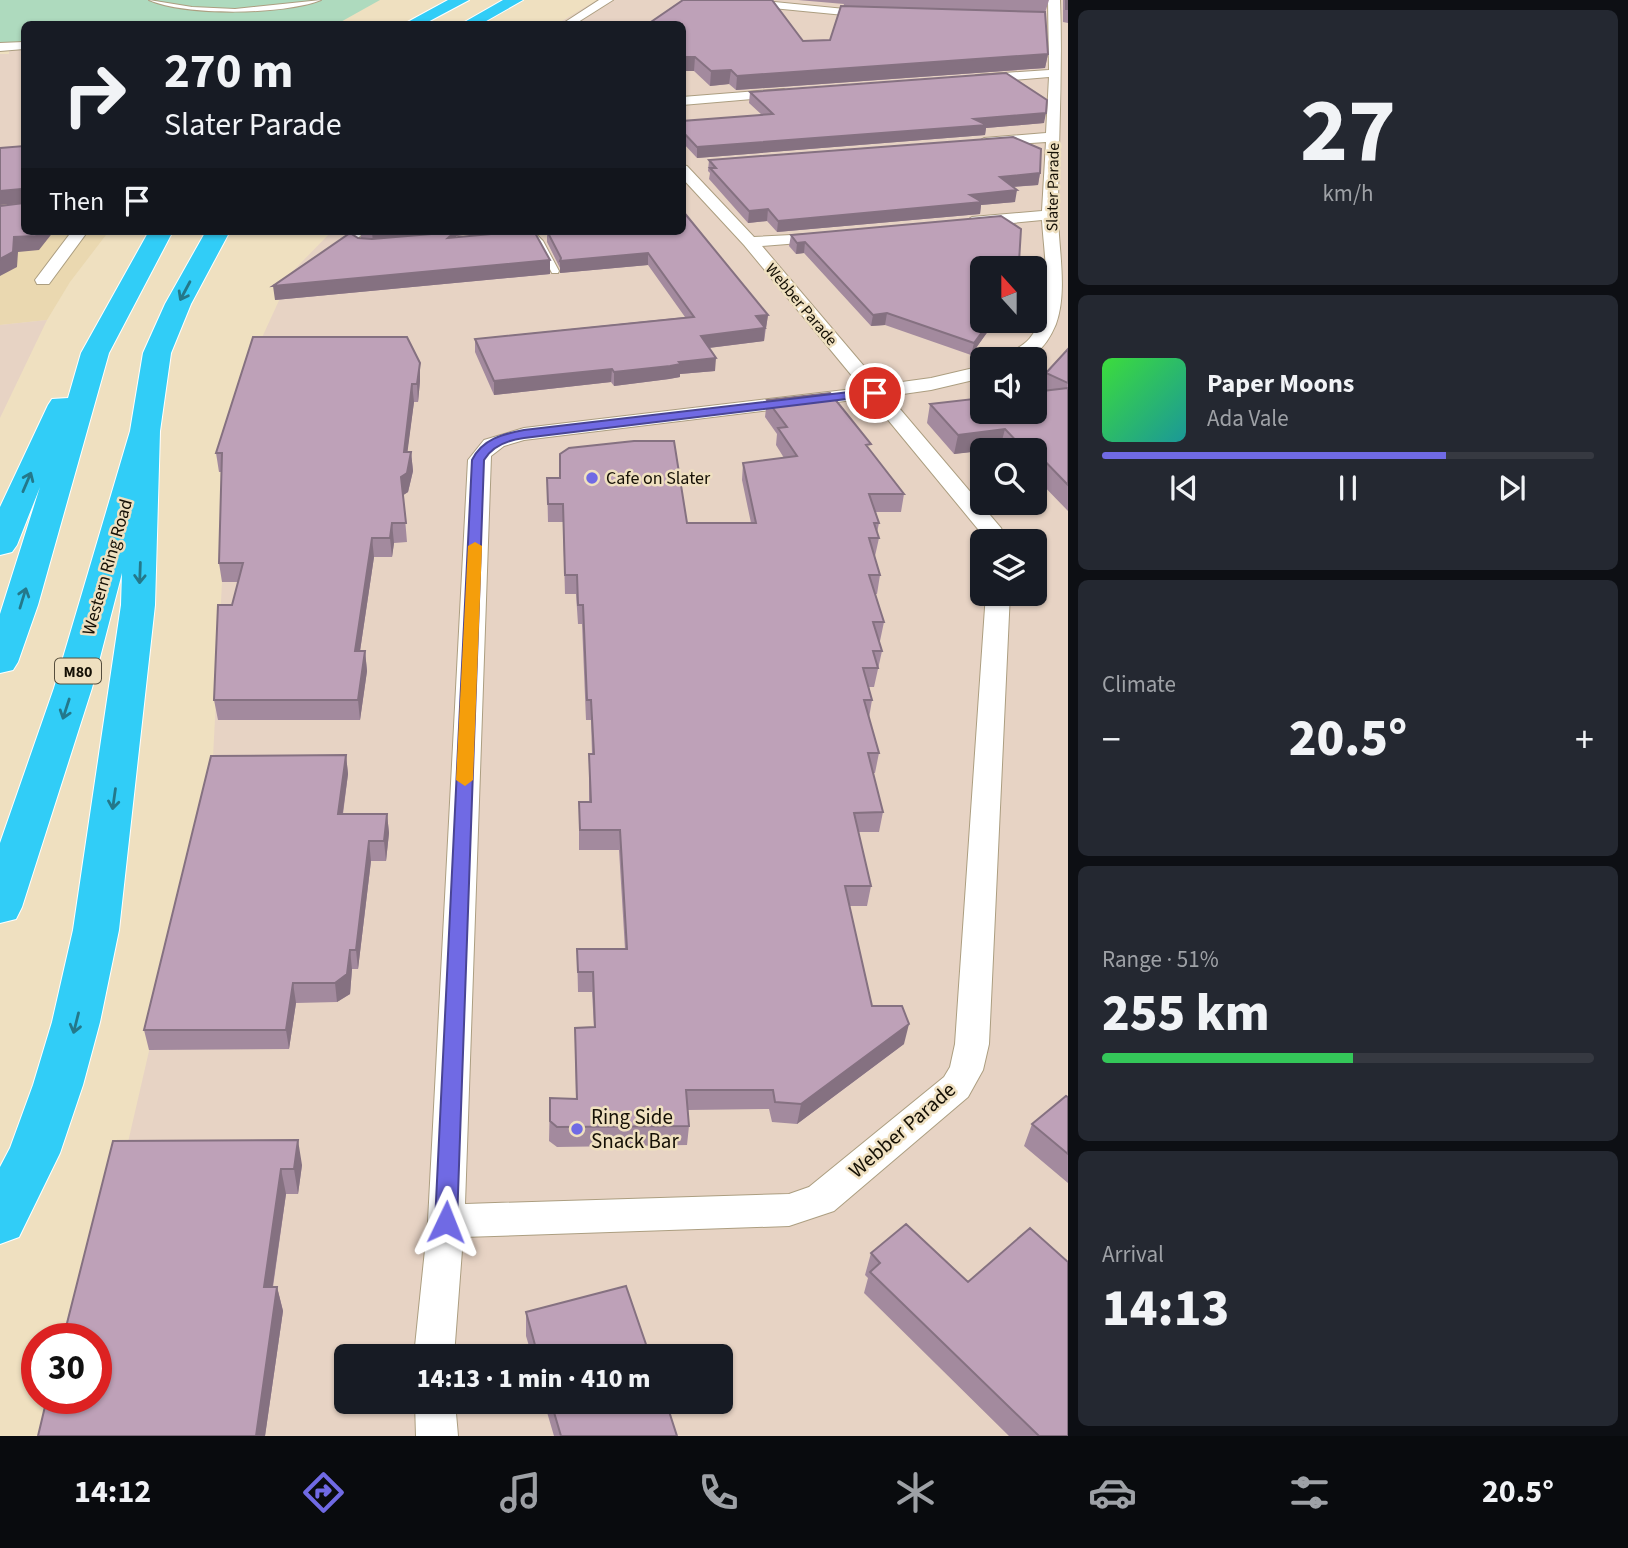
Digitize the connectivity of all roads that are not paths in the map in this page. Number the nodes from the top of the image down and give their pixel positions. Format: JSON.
{"nodes":[{"id":1,"x":152,"y":0,"type":"edge"},
{"id":2,"x":318,"y":0,"type":"edge"},
{"id":3,"x":453,"y":0,"type":"edge"},
{"id":4,"x":461,"y":0,"type":"edge"},
{"id":5,"x":497,"y":0,"type":"edge"},
{"id":6,"x":515,"y":0,"type":"edge"},
{"id":7,"x":607,"y":0,"type":"edge"},
{"id":8,"x":720,"y":0,"type":"edge"},
{"id":9,"x":1054,"y":0,"type":"edge"},
{"id":10,"x":883,"y":15,"type":"edge"},
{"id":11,"x":416,"y":21,"type":"edge"},
{"id":12,"x":417,"y":21,"type":"edge"},
{"id":13,"x":458,"y":21,"type":"edge"},
{"id":14,"x":476,"y":21,"type":"edge"},
{"id":15,"x":573,"y":21,"type":"edge"},
{"id":16,"x":21,"y":47,"type":"edge"},
{"id":17,"x":1,"y":51,"type":"edge"},
{"id":18,"x":1054,"y":73,"type":"junction"},
{"id":19,"x":957,"y":80,"type":"edge"},
{"id":20,"x":792,"y":92,"type":"edge"},
{"id":21,"x":686,"y":100,"type":"edge"},
{"id":22,"x":1052,"y":137,"type":"junction"},
{"id":23,"x":967,"y":144,"type":"edge"},
{"id":24,"x":687,"y":167,"type":"edge"},
{"id":25,"x":1050,"y":215,"type":"junction"},
{"id":26,"x":953,"y":224,"type":"edge"},
{"id":27,"x":843,"y":234,"type":"edge"},
{"id":28,"x":77,"y":235,"type":"edge"},
{"id":29,"x":159,"y":235,"type":"edge"},
{"id":30,"x":216,"y":235,"type":"edge"},
{"id":31,"x":357,"y":235,"type":"edge"},
{"id":32,"x":533,"y":235,"type":"edge"},
{"id":33,"x":751,"y":242,"type":"junction"},
{"id":34,"x":373,"y":248,"type":"edge"},
{"id":35,"x":555,"y":271,"type":"dead end"},
{"id":36,"x":43,"y":280,"type":"dead end"},
{"id":37,"x":1030,"y":347,"type":"edge"},
{"id":38,"x":95,"y":353,"type":"junction"},
{"id":39,"x":970,"y":375,"type":"edge"},
{"id":40,"x":875,"y":393,"type":"junction"},
{"id":41,"x":145,"y":431,"type":"junction"},
{"id":42,"x":990,"y":529,"type":"edge"},
{"id":43,"x":0,"y":545,"type":"edge"},
{"id":44,"x":997,"y":606,"type":"edge"},
{"id":45,"x":0,"y":662,"type":"edge"},
{"id":46,"x":0,"y":906,"type":"edge"},
{"id":47,"x":0,"y":1220,"type":"edge"},
{"id":48,"x":446,"y":1222,"type":"junction"},
{"id":49,"x":436,"y":1344,"type":"edge"},
{"id":50,"x":436,"y":1414,"type":"edge"},
{"id":51,"x":437,"y":1436,"type":"edge"}],
"edges":[{"from":1,"to":2,"type":"lane"},
{"from":3,"to":11,"type":"highway"},
{"from":4,"to":12,"type":"highway"},
{"from":5,"to":13,"type":"highway"},
{"from":6,"to":14,"type":"highway"},
{"from":7,"to":15,"type":"street"},
{"from":8,"to":10,"type":"street"},
{"from":9,"to":18,"type":"street","name":"Slater Parade"},
{"from":16,"to":17,"type":"street"},
{"from":18,"to":19,"type":"street"},
{"from":18,"to":22,"type":"street","name":"Slater Parade"},
{"from":20,"to":21,"type":"street"},
{"from":22,"to":23,"type":"street"},
{"from":22,"to":25,"type":"street","name":"Slater Parade"},
{"from":24,"to":33,"type":"street","name":"Webber Parade"},
{"from":25,"to":26,"type":"street"},
{"from":25,"to":37,"type":"street","name":"Slater Parade"},
{"from":27,"to":33,"type":"street"},
{"from":28,"to":36,"type":"street"},
{"from":29,"to":38,"type":"highway"},
{"from":30,"to":41,"type":"highway","name":"Western Ring Road","number":"M80","one_way":true},
{"from":31,"to":34,"type":"lane"},
{"from":32,"to":35,"type":"lane"},
{"from":33,"to":40,"type":"street","name":"Webber Parade"},
{"from":43,"to":38,"type":"highway","one_way":true},
{"from":45,"to":38,"type":"highway","one_way":true},
{"from":39,"to":40,"type":"street"},
{"from":40,"to":42,"type":"street","name":"Webber Parade"},
{"from":40,"to":48,"type":"street"},
{"from":41,"to":46,"type":"highway","name":"Western Ring Road","number":"M80","one_way":true},
{"from":41,"to":47,"type":"highway","one_way":true},
{"from":44,"to":48,"type":"street","name":"Webber Parade"},
{"from":48,"to":49,"type":"street"},
{"from":50,"to":51,"type":"street"}]}
